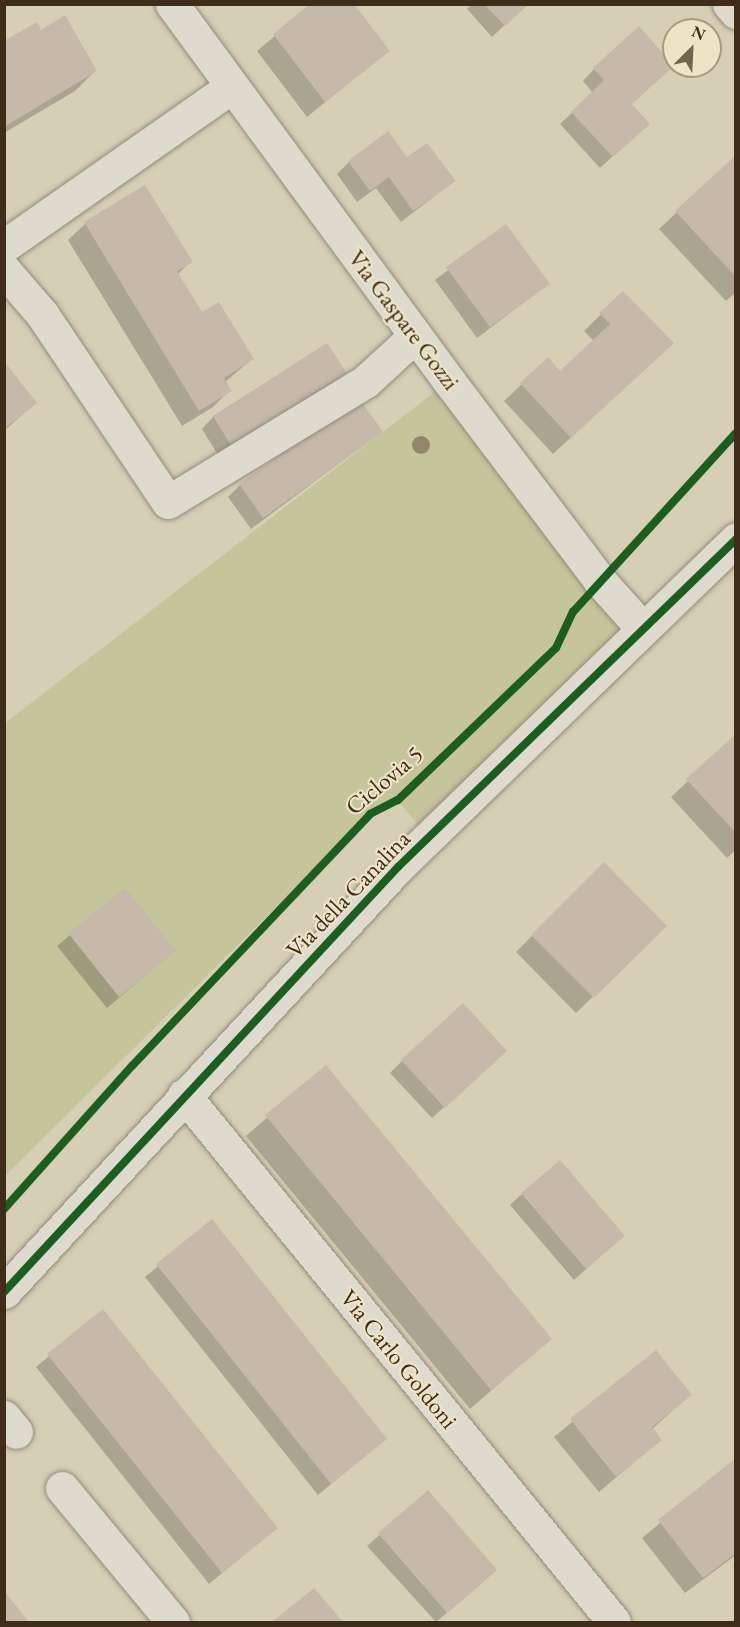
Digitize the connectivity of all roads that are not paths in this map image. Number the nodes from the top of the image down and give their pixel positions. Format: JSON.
{"nodes":[{"id":1,"x":172,"y":4,"type":"edge"},
{"id":2,"x":729,"y":4,"type":"edge"},
{"id":3,"x":735,"y":12,"type":"edge"},
{"id":4,"x":231,"y":87,"type":"junction"},
{"id":5,"x":4,"y":246,"type":"edge"},
{"id":6,"x":4,"y":270,"type":"edge"},
{"id":7,"x":416,"y":336,"type":"junction"},
{"id":8,"x":735,"y":539,"type":"edge"},
{"id":9,"x":643,"y":629,"type":"junction"},
{"id":10,"x":184,"y":1095,"type":"junction"},
{"id":11,"x":4,"y":1292,"type":"edge"},
{"id":12,"x":62,"y":1488,"type":"dead end"},
{"id":13,"x":173,"y":1623,"type":"edge"},
{"id":14,"x":614,"y":1623,"type":"edge"}],
"edges":[{"from":1,"to":4,"type":"street","name":"Via Gaspare Gozzi"},
{"from":2,"to":3,"type":"street"},
{"from":4,"to":5,"type":"street"},
{"from":4,"to":7,"type":"street","name":"Via Gaspare Gozzi"},
{"from":6,"to":7,"type":"street"},
{"from":7,"to":9,"type":"street","name":"Via Gaspare Gozzi"},
{"from":8,"to":9,"type":"street","name":"Via della Canalina"},
{"from":9,"to":10,"type":"street","name":"Via della Canalina"},
{"from":10,"to":11,"type":"street","name":"Via della Canalina"},
{"from":10,"to":14,"type":"street","name":"Via Carlo Goldoni"},
{"from":12,"to":13,"type":"street"}]}
